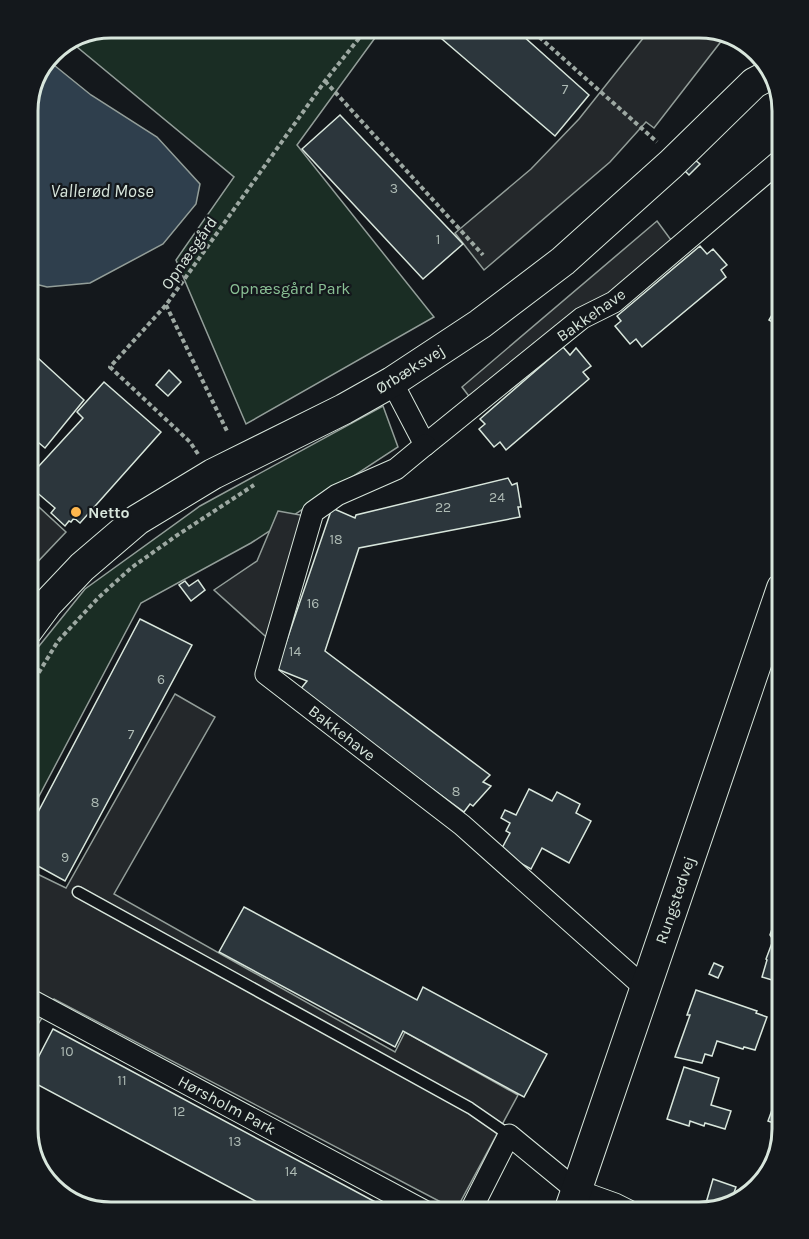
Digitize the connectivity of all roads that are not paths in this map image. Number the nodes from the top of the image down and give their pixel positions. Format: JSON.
{"nodes":[{"id":1,"x":764,"y":77,"type":"edge"},
{"id":2,"x":772,"y":168,"type":"edge"},
{"id":3,"x":392,"y":382,"type":"junction"},
{"id":4,"x":425,"y":445,"type":"junction"},
{"id":5,"x":38,"y":616,"type":"edge"},
{"id":6,"x":772,"y":617,"type":"edge"},
{"id":7,"x":78,"y":892,"type":"dead end"},
{"id":8,"x":645,"y":988,"type":"junction"},
{"id":9,"x":38,"y":1004,"type":"edge"},
{"id":10,"x":509,"y":1135,"type":"junction"},
{"id":11,"x":573,"y":1201,"type":"edge"},
{"id":12,"x":406,"y":1202,"type":"edge"},
{"id":13,"x":475,"y":1202,"type":"edge"}],
"edges":[{"from":1,"to":3,"type":"street","name":"Ørbæksvej"},
{"from":2,"to":4,"type":"street","name":"Bakkehave"},
{"from":3,"to":4,"type":"street"},
{"from":3,"to":5,"type":"street","name":"Ørbæksvej"},
{"from":4,"to":8,"type":"street","name":"Bakkehave"},
{"from":6,"to":8,"type":"street","name":"Rungstedvej"},
{"from":7,"to":10,"type":"lane"},
{"from":8,"to":11,"type":"street","name":"Rungstedvej"},
{"from":9,"to":12,"type":"street","name":"Hørsholm Park"},
{"from":10,"to":11,"type":"street"},
{"from":10,"to":13,"type":"street"}]}
